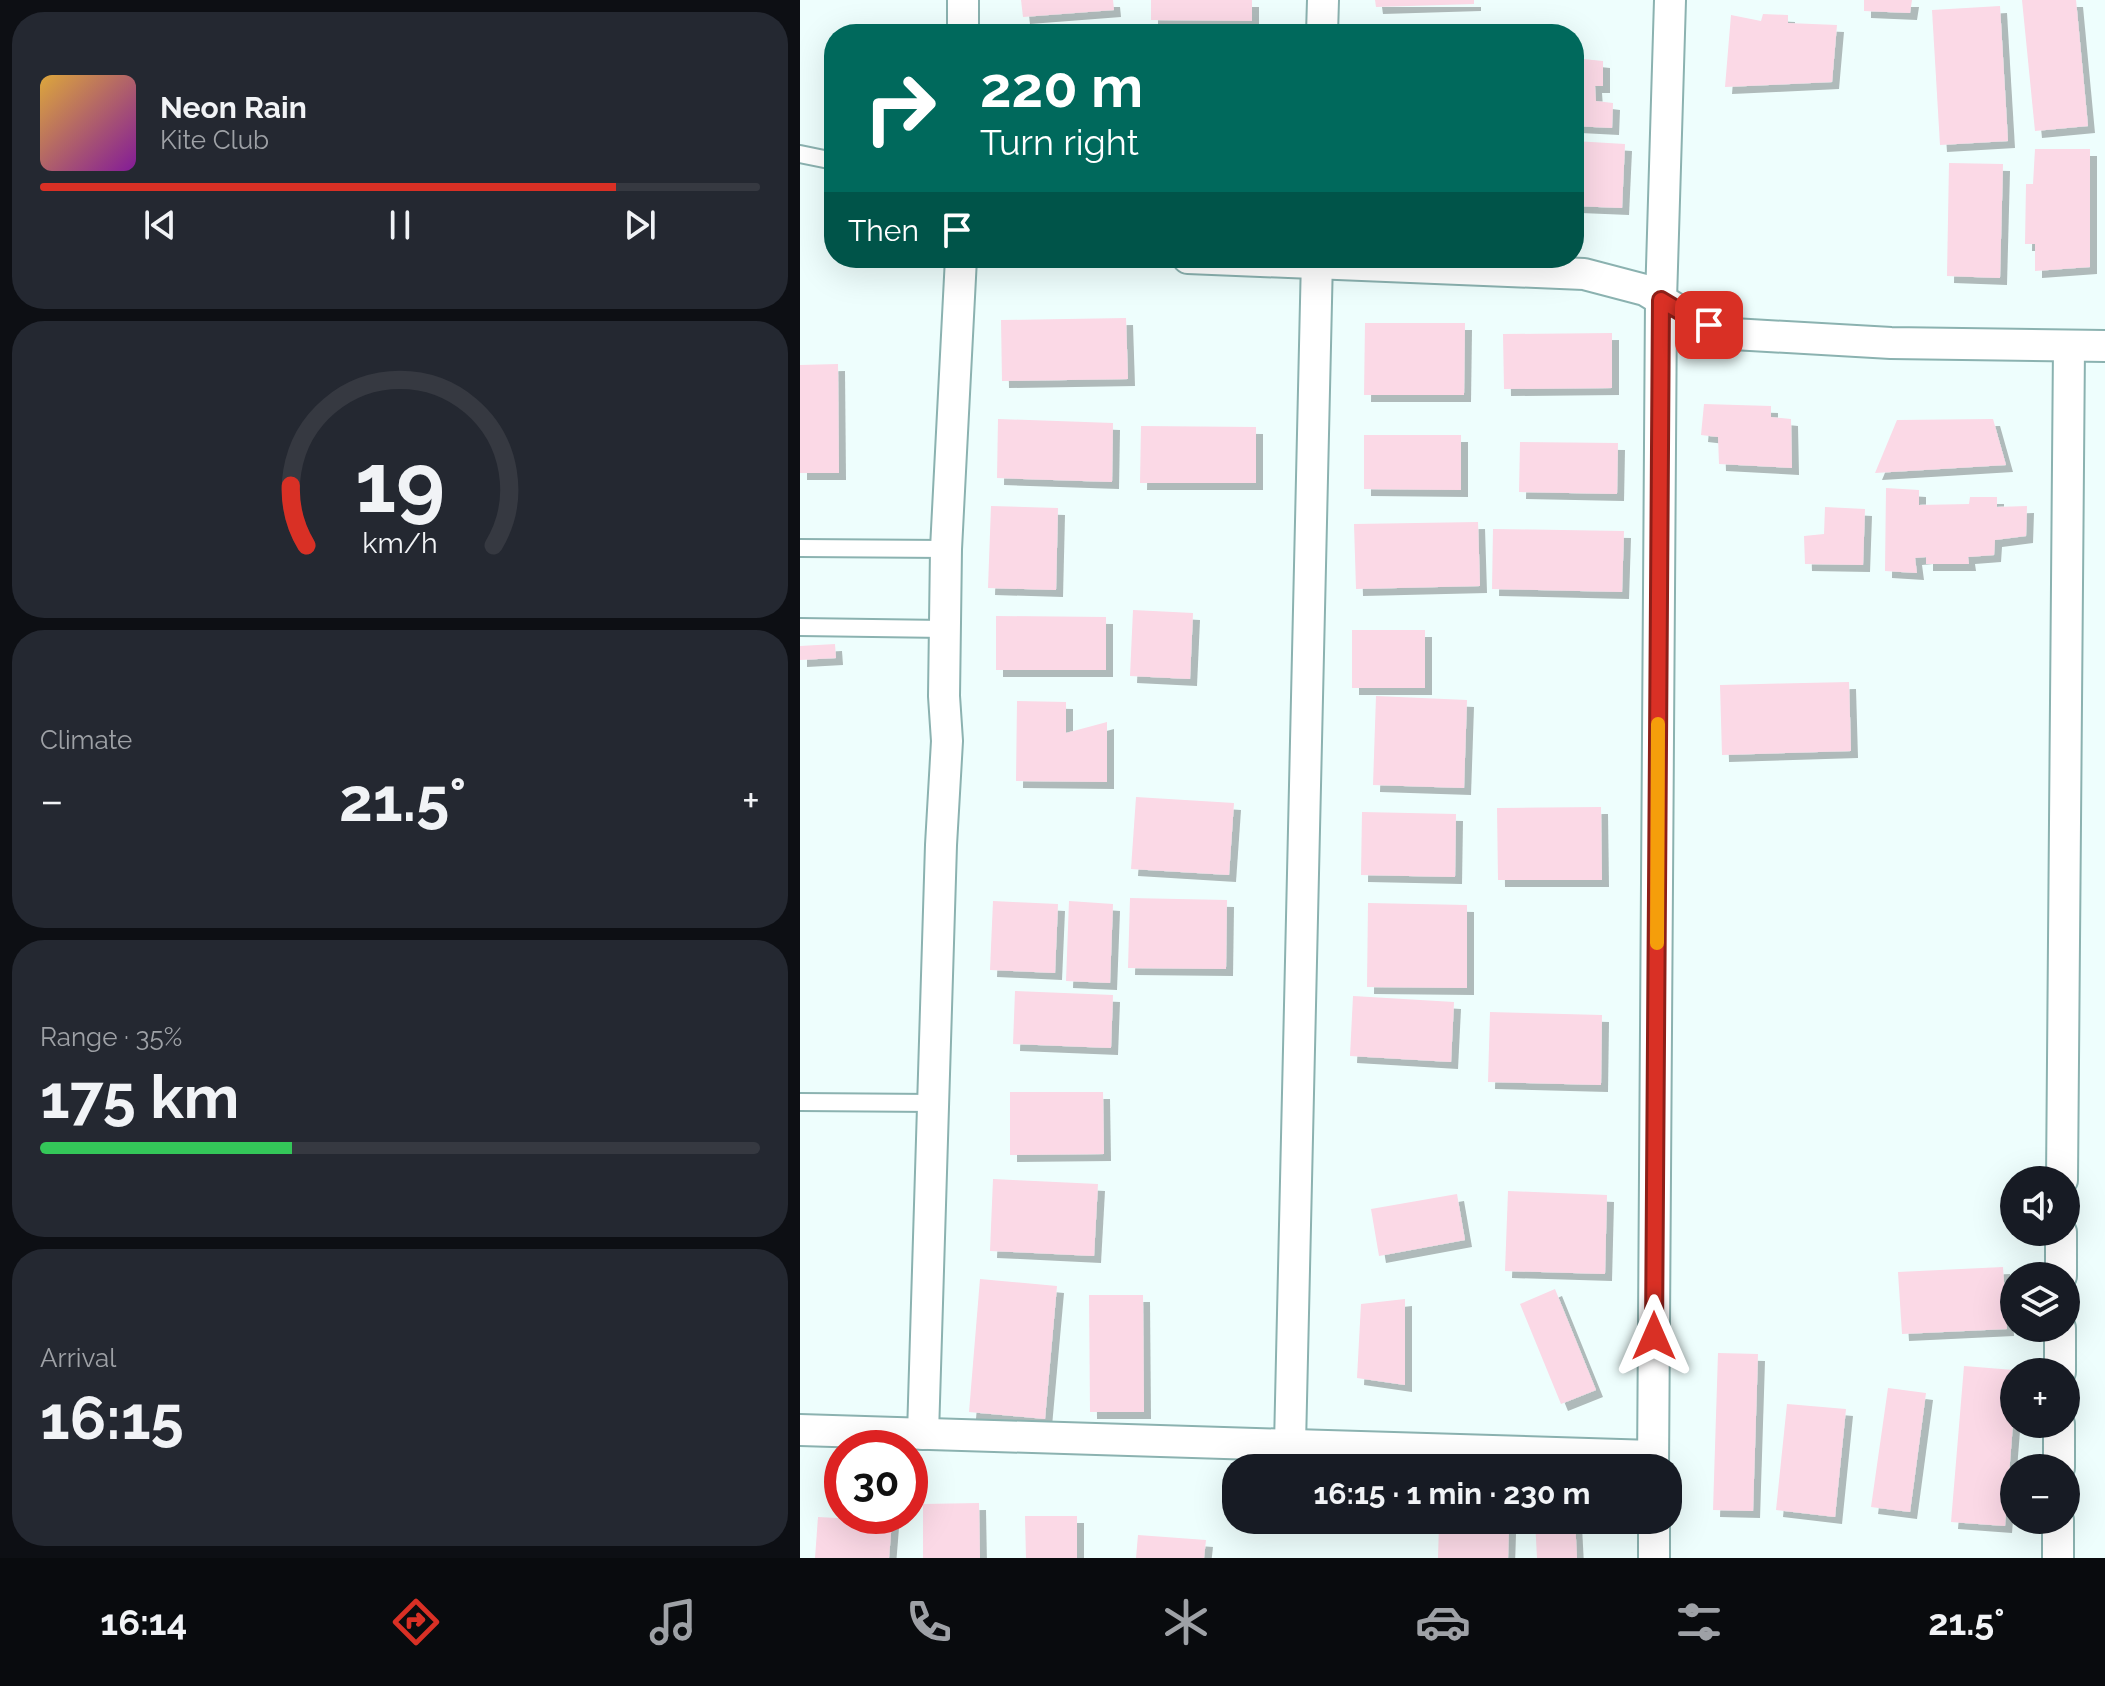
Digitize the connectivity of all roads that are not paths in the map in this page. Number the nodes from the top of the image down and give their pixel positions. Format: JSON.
{"nodes":[{"id":1,"x":963,"y":0,"type":"edge"},
{"id":2,"x":1323,"y":0,"type":"edge"},
{"id":3,"x":1670,"y":0,"type":"edge"},
{"id":4,"x":963,"y":24,"type":"edge"},
{"id":5,"x":1322,"y":24,"type":"edge"},
{"id":6,"x":800,"y":154,"type":"edge"},
{"id":7,"x":824,"y":159,"type":"edge"},
{"id":8,"x":960,"y":268,"type":"edge"},
{"id":9,"x":1317,"y":268,"type":"edge"},
{"id":10,"x":1461,"y":268,"type":"edge"},
{"id":11,"x":1661,"y":300,"type":"junction"},
{"id":12,"x":2069,"y":346,"type":"junction"},
{"id":13,"x":2105,"y":346,"type":"edge"},
{"id":14,"x":800,"y":548,"type":"edge"},
{"id":15,"x":946,"y":549,"type":"junction"},
{"id":16,"x":800,"y":627,"type":"edge"},
{"id":17,"x":945,"y":629,"type":"junction"},
{"id":18,"x":800,"y":1102,"type":"edge"},
{"id":19,"x":933,"y":1103,"type":"junction"},
{"id":20,"x":2062,"y":1166,"type":"edge"},
{"id":21,"x":800,"y":1430,"type":"edge"},
{"id":22,"x":923,"y":1430,"type":"edge"},
{"id":23,"x":824,"y":1431,"type":"edge"},
{"id":24,"x":928,"y":1434,"type":"edge"},
{"id":25,"x":1290,"y":1445,"type":"junction"},
{"id":26,"x":1482,"y":1454,"type":"edge"},
{"id":27,"x":1653,"y":1454,"type":"edge"},
{"id":28,"x":1654,"y":1534,"type":"edge"},
{"id":29,"x":2058,"y":1534,"type":"edge"},
{"id":30,"x":1654,"y":1558,"type":"edge"},
{"id":31,"x":2058,"y":1558,"type":"edge"}],
"edges":[{"from":1,"to":4,"type":"street"},
{"from":2,"to":5,"type":"street"},
{"from":3,"to":11,"type":"street"},
{"from":6,"to":7,"type":"lane"},
{"from":8,"to":15,"type":"street"},
{"from":9,"to":25,"type":"street"},
{"from":10,"to":11,"type":"street"},
{"from":11,"to":12,"type":"street"},
{"from":11,"to":27,"type":"street"},
{"from":12,"to":13,"type":"street"},
{"from":12,"to":20,"type":"street"},
{"from":14,"to":15,"type":"lane"},
{"from":15,"to":17,"type":"street"},
{"from":16,"to":17,"type":"lane"},
{"from":17,"to":19,"type":"street"},
{"from":18,"to":19,"type":"lane"},
{"from":19,"to":22,"type":"street"},
{"from":21,"to":23,"type":"street"},
{"from":24,"to":25,"type":"street"},
{"from":25,"to":26,"type":"street"},
{"from":28,"to":30,"type":"street"},
{"from":29,"to":31,"type":"street"}]}
